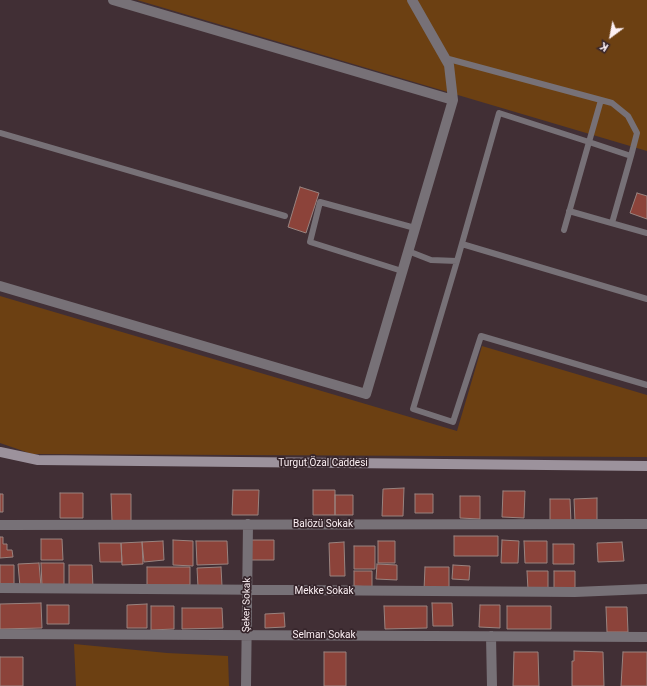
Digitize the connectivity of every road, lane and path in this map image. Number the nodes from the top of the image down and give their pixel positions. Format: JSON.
{"nodes":[{"id":1,"x":113,"y":0,"type":"edge"},
{"id":2,"x":412,"y":0,"type":"edge"},
{"id":3,"x":445,"y":58,"type":"junction"},
{"id":4,"x":453,"y":100,"type":"junction"},
{"id":5,"x":601,"y":100,"type":"junction"},
{"id":6,"x":0,"y":133,"type":"edge"},
{"id":7,"x":589,"y":142,"type":"junction"},
{"id":8,"x":631,"y":156,"type":"junction"},
{"id":9,"x":570,"y":211,"type":"junction"},
{"id":10,"x":285,"y":216,"type":"dead end"},
{"id":11,"x":612,"y":223,"type":"junction"},
{"id":12,"x":415,"y":228,"type":"junction"},
{"id":13,"x":564,"y":230,"type":"dead end"},
{"id":14,"x":647,"y":233,"type":"edge"},
{"id":15,"x":462,"y":244,"type":"junction"},
{"id":16,"x":408,"y":251,"type":"junction"},
{"id":17,"x":457,"y":261,"type":"junction"},
{"id":18,"x":402,"y":271,"type":"junction"},
{"id":19,"x":0,"y":286,"type":"edge"},
{"id":20,"x":647,"y":299,"type":"edge"},
{"id":21,"x":647,"y":385,"type":"edge"},
{"id":22,"x":0,"y":452,"type":"edge"},
{"id":23,"x":647,"y":466,"type":"edge"},
{"id":24,"x":0,"y":524,"type":"edge"},
{"id":25,"x":248,"y":524,"type":"junction"},
{"id":26,"x":647,"y":524,"type":"edge"},
{"id":27,"x":0,"y":588,"type":"edge"},
{"id":28,"x":647,"y":589,"type":"edge"},
{"id":29,"x":248,"y":590,"type":"junction"},
{"id":30,"x":0,"y":634,"type":"edge"},
{"id":31,"x":247,"y":634,"type":"junction"},
{"id":32,"x":491,"y":636,"type":"junction"},
{"id":33,"x":647,"y":637,"type":"edge"},
{"id":34,"x":246,"y":686,"type":"edge"},
{"id":35,"x":492,"y":686,"type":"edge"}],
"edges":[{"from":1,"to":4,"type":"street"},
{"from":2,"to":3,"type":"street"},
{"from":3,"to":4,"type":"street"},
{"from":3,"to":5,"type":"lane"},
{"from":4,"to":12,"type":"street"},
{"from":5,"to":7,"type":"lane"},
{"from":5,"to":8,"type":"lane"},
{"from":6,"to":10,"type":"lane"},
{"from":7,"to":8,"type":"lane"},
{"from":7,"to":9,"type":"lane"},
{"from":7,"to":15,"type":"lane"},
{"from":8,"to":11,"type":"lane"},
{"from":9,"to":11,"type":"lane"},
{"from":9,"to":13,"type":"lane"},
{"from":11,"to":14,"type":"lane"},
{"from":12,"to":16,"type":"street"},
{"from":12,"to":18,"type":"lane"},
{"from":15,"to":17,"type":"lane"},
{"from":15,"to":20,"type":"lane"},
{"from":16,"to":17,"type":"lane"},
{"from":16,"to":18,"type":"street"},
{"from":17,"to":21,"type":"lane"},
{"from":18,"to":19,"type":"street"},
{"from":22,"to":23,"type":"street","name":"Turgut Özal Caddesi"},
{"from":24,"to":25,"type":"street","name":"Balözü Sokak"},
{"from":25,"to":26,"type":"street","name":"Balözü Sokak"},
{"from":25,"to":29,"type":"street","name":"Şeker Sokak"},
{"from":27,"to":29,"type":"street","name":"Mekke Sokak"},
{"from":28,"to":29,"type":"street","name":"Mekke Sokak"},
{"from":29,"to":31,"type":"street","name":"Şeker Sokak"},
{"from":30,"to":31,"type":"street","name":"Selman Sokak"},
{"from":31,"to":32,"type":"street","name":"Selman Sokak"},
{"from":31,"to":34,"type":"street","name":"Şeker Sokak"},
{"from":32,"to":33,"type":"street","name":"Selman Sokak"},
{"from":32,"to":35,"type":"street"}]}
